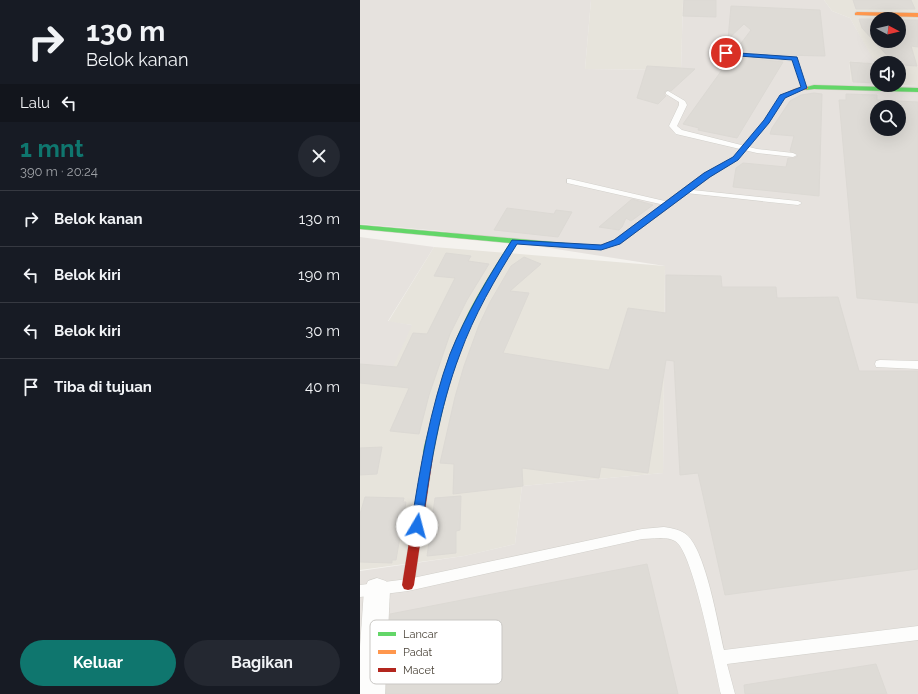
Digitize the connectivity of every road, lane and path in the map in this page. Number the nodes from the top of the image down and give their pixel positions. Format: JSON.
{"nodes":[{"id":1,"x":857,"y":14,"type":"dead end"},
{"id":2,"x":918,"y":15,"type":"edge"},
{"id":3,"x":726,"y":53,"type":"dead end"},
{"id":4,"x":804,"y":88,"type":"junction"},
{"id":5,"x":918,"y":90,"type":"edge"},
{"id":6,"x":668,"y":93,"type":"dead end"},
{"id":7,"x":745,"y":148,"type":"junction"},
{"id":8,"x":793,"y":156,"type":"dead end"},
{"id":9,"x":570,"y":181,"type":"dead end"},
{"id":10,"x":686,"y":191,"type":"junction"},
{"id":11,"x":798,"y":203,"type":"dead end"},
{"id":12,"x":669,"y":204,"type":"junction"},
{"id":13,"x":360,"y":227,"type":"edge"},
{"id":14,"x":515,"y":241,"type":"junction"},
{"id":15,"x":880,"y":364,"type":"dead end"},
{"id":16,"x":918,"y":365,"type":"edge"},
{"id":17,"x":408,"y":585,"type":"junction"},
{"id":18,"x":368,"y":590,"type":"edge"},
{"id":19,"x":918,"y":633,"type":"edge"},
{"id":20,"x":719,"y":658,"type":"junction"},
{"id":21,"x":370,"y":659,"type":"edge"},
{"id":22,"x":371,"y":684,"type":"edge"},
{"id":23,"x":371,"y":694,"type":"edge"},
{"id":24,"x":728,"y":694,"type":"edge"}],
"edges":[{"from":1,"to":2,"type":"street"},
{"from":3,"to":4,"type":"lane"},
{"from":4,"to":5,"type":"street"},
{"from":4,"to":7,"type":"street"},
{"from":6,"to":7,"type":"lane"},
{"from":7,"to":8,"type":"lane"},
{"from":7,"to":10,"type":"street"},
{"from":9,"to":12,"type":"lane"},
{"from":10,"to":11,"type":"lane"},
{"from":10,"to":12,"type":"street"},
{"from":12,"to":14,"type":"street"},
{"from":13,"to":14,"type":"street"},
{"from":14,"to":17,"type":"street"},
{"from":15,"to":16,"type":"lane"},
{"from":17,"to":18,"type":"lane"},
{"from":17,"to":20,"type":"lane"},
{"from":18,"to":21,"type":"street"},
{"from":19,"to":20,"type":"lane"},
{"from":20,"to":24,"type":"lane"},
{"from":22,"to":23,"type":"street"}]}
